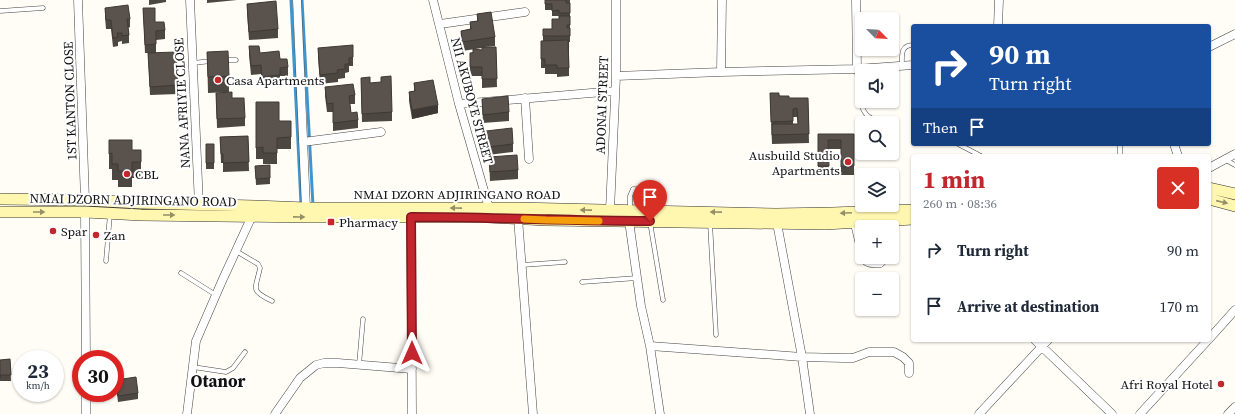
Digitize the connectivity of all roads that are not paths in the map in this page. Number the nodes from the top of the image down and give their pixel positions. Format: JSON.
{"nodes":[{"id":1,"x":78,"y":0,"type":"edge"},
{"id":2,"x":190,"y":0,"type":"edge"},
{"id":3,"x":297,"y":0,"type":"edge"},
{"id":4,"x":433,"y":0,"type":"edge"},
{"id":5,"x":616,"y":0,"type":"edge"},
{"id":6,"x":722,"y":0,"type":"edge"},
{"id":7,"x":856,"y":0,"type":"edge"},
{"id":8,"x":998,"y":0,"type":"edge"},
{"id":9,"x":43,"y":8,"type":"dead end"},
{"id":10,"x":0,"y":11,"type":"edge"},
{"id":11,"x":525,"y":12,"type":"dead end"},
{"id":12,"x":440,"y":24,"type":"junction"},
{"id":13,"x":998,"y":24,"type":"edge"},
{"id":14,"x":1235,"y":34,"type":"edge"},
{"id":15,"x":911,"y":45,"type":"edge"},
{"id":16,"x":1211,"y":46,"type":"edge"},
{"id":17,"x":236,"y":60,"type":"dead end"},
{"id":18,"x":214,"y":61,"type":"edge"},
{"id":19,"x":221,"y":61,"type":"edge"},
{"id":20,"x":192,"y":63,"type":"junction"},
{"id":21,"x":857,"y":64,"type":"edge"},
{"id":22,"x":911,"y":65,"type":"edge"},
{"id":23,"x":899,"y":66,"type":"edge"},
{"id":24,"x":902,"y":66,"type":"junction"},
{"id":25,"x":855,"y":69,"type":"edge"},
{"id":26,"x":722,"y":72,"type":"junction"},
{"id":27,"x":616,"y":76,"type":"junction"},
{"id":28,"x":615,"y":90,"type":"junction"},
{"id":29,"x":525,"y":98,"type":"junction"},
{"id":30,"x":459,"y":104,"type":"junction"},
{"id":31,"x":381,"y":132,"type":"dead end"},
{"id":32,"x":303,"y":142,"type":"junction"},
{"id":33,"x":962,"y":146,"type":"edge"},
{"id":34,"x":977,"y":154,"type":"edge"},
{"id":35,"x":1235,"y":154,"type":"edge"},
{"id":36,"x":529,"y":159,"type":"dead end"},
{"id":37,"x":1226,"y":160,"type":"junction"},
{"id":38,"x":1235,"y":165,"type":"edge"},
{"id":39,"x":1211,"y":167,"type":"edge"},
{"id":40,"x":1211,"y":188,"type":"edge"},
{"id":41,"x":1235,"y":194,"type":"edge"},
{"id":42,"x":0,"y":199,"type":"edge"},
{"id":43,"x":85,"y":200,"type":"junction"},
{"id":44,"x":1211,"y":200,"type":"edge"},
{"id":45,"x":199,"y":205,"type":"junction"},
{"id":46,"x":1235,"y":206,"type":"edge"},
{"id":47,"x":306,"y":208,"type":"junction"},
{"id":48,"x":489,"y":208,"type":"junction"},
{"id":49,"x":547,"y":209,"type":"junction"},
{"id":50,"x":610,"y":210,"type":"junction"},
{"id":51,"x":911,"y":210,"type":"edge"},
{"id":52,"x":0,"y":212,"type":"edge"},
{"id":53,"x":85,"y":212,"type":"junction"},
{"id":54,"x":110,"y":214,"type":"junction"},
{"id":55,"x":252,"y":216,"type":"junction"},
{"id":56,"x":630,"y":216,"type":"junction"},
{"id":57,"x":649,"y":216,"type":"junction"},
{"id":58,"x":411,"y":217,"type":"junction"},
{"id":59,"x":518,"y":218,"type":"junction"},
{"id":60,"x":911,"y":219,"type":"edge"},
{"id":61,"x":546,"y":220,"type":"junction"},
{"id":62,"x":710,"y":222,"type":"junction"},
{"id":63,"x":899,"y":222,"type":"edge"},
{"id":64,"x":777,"y":223,"type":"junction"},
{"id":65,"x":852,"y":223,"type":"junction"},
{"id":66,"x":855,"y":223,"type":"edge"},
{"id":67,"x":855,"y":235,"type":"edge"},
{"id":68,"x":236,"y":251,"type":"junction"},
{"id":69,"x":106,"y":261,"type":"dead end"},
{"id":70,"x":564,"y":262,"type":"dead end"},
{"id":71,"x":866,"y":264,"type":"edge"},
{"id":72,"x":882,"y":264,"type":"edge"},
{"id":73,"x":521,"y":265,"type":"junction"},
{"id":74,"x":181,"y":273,"type":"dead end"},
{"id":75,"x":637,"y":278,"type":"junction"},
{"id":76,"x":582,"y":282,"type":"dead end"},
{"id":77,"x":216,"y":295,"type":"junction"},
{"id":78,"x":272,"y":300,"type":"dead end"},
{"id":79,"x":663,"y":300,"type":"dead end"},
{"id":80,"x":1235,"y":310,"type":"edge"},
{"id":81,"x":363,"y":319,"type":"dead end"},
{"id":82,"x":716,"y":335,"type":"dead end"},
{"id":83,"x":1211,"y":336,"type":"edge"},
{"id":84,"x":1037,"y":342,"type":"edge"},
{"id":85,"x":1046,"y":342,"type":"edge"},
{"id":86,"x":1205,"y":342,"type":"edge"},
{"id":87,"x":650,"y":346,"type":"junction"},
{"id":88,"x":1041,"y":347,"type":"junction"},
{"id":89,"x":86,"y":350,"type":"edge"},
{"id":90,"x":245,"y":352,"type":"dead end"},
{"id":91,"x":802,"y":357,"type":"junction"},
{"id":92,"x":359,"y":365,"type":"junction"},
{"id":93,"x":192,"y":367,"type":"junction"},
{"id":94,"x":412,"y":369,"type":"junction"},
{"id":95,"x":910,"y":373,"type":"dead end"},
{"id":96,"x":86,"y":402,"type":"edge"},
{"id":97,"x":1235,"y":406,"type":"edge"},
{"id":98,"x":86,"y":414,"type":"edge"},
{"id":99,"x":187,"y":414,"type":"edge"},
{"id":100,"x":275,"y":414,"type":"edge"},
{"id":101,"x":412,"y":414,"type":"edge"},
{"id":102,"x":533,"y":414,"type":"edge"},
{"id":103,"x":660,"y":414,"type":"edge"},
{"id":104,"x":810,"y":414,"type":"edge"},
{"id":105,"x":979,"y":414,"type":"edge"},
{"id":106,"x":1112,"y":414,"type":"edge"},
{"id":107,"x":1140,"y":414,"type":"edge"},
{"id":108,"x":1228,"y":414,"type":"edge"}],
"edges":[{"from":1,"to":43,"type":"street","name":"1ST KANTON CLOSE"},
{"from":2,"to":20,"type":"street","name":"NANA AFRIYIE CLOSE"},
{"from":3,"to":32,"type":"street"},
{"from":4,"to":12,"type":"street","name":"NII AKUBOYE STREET"},
{"from":5,"to":27,"type":"street","name":"ADONAI STREET"},
{"from":6,"to":26,"type":"street"},
{"from":7,"to":21,"type":"street"},
{"from":8,"to":13,"type":"street"},
{"from":9,"to":10,"type":"lane"},
{"from":11,"to":12,"type":"street"},
{"from":12,"to":30,"type":"street","name":"NII AKUBOYE STREET"},
{"from":14,"to":16,"type":"street"},
{"from":15,"to":24,"type":"lane"},
{"from":17,"to":19,"type":"lane"},
{"from":18,"to":20,"type":"lane"},
{"from":20,"to":45,"type":"street","name":"NANA AFRIYIE CLOSE"},
{"from":22,"to":24,"type":"street"},
{"from":23,"to":24,"type":"street"},
{"from":25,"to":26,"type":"street"},
{"from":26,"to":27,"type":"street"},
{"from":27,"to":28,"type":"street","name":"ADONAI STREET"},
{"from":28,"to":29,"type":"street"},
{"from":28,"to":50,"type":"street","name":"ADONAI STREET"},
{"from":29,"to":30,"type":"street"},
{"from":29,"to":36,"type":"street"},
{"from":30,"to":48,"type":"street","name":"NII AKUBOYE STREET"},
{"from":31,"to":32,"type":"street"},
{"from":32,"to":47,"type":"street"},
{"from":33,"to":34,"type":"lane"},
{"from":35,"to":37,"type":"street"},
{"from":37,"to":38,"type":"lane"},
{"from":37,"to":39,"type":"street"},
{"from":40,"to":41,"type":"main road"},
{"from":42,"to":43,"type":"main road","name":"NMAI DZORN ADJIRINGANO ROAD"},
{"from":43,"to":45,"type":"main road","name":"NMAI DZORN ADJIRINGANO ROAD"},
{"from":44,"to":46,"type":"main road","one_way":true},
{"from":45,"to":47,"type":"main road","name":"NMAI DZORN ADJIRINGANO ROAD"},
{"from":48,"to":47,"type":"main road","name":"NMAI DZORN ADJIRINGANO ROAD","one_way":true},
{"from":48,"to":49,"type":"main road","name":"NMAI DZORN ADJIRINGANO ROAD"},
{"from":50,"to":49,"type":"main road","name":"NMAI DZORN ADJIRINGANO ROAD","one_way":true},
{"from":49,"to":61,"type":"main road"},
{"from":50,"to":56,"type":"main road","name":"NMAI DZORN ADJIRINGANO ROAD"},
{"from":51,"to":57,"type":"main road","name":"NMAI DZORN ADJIRINGANO ROAD","one_way":true},
{"from":52,"to":53,"type":"main road","name":"NMAI DZORN ADJIRINGANO ROAD","one_way":true},
{"from":53,"to":54,"type":"main road","name":"NMAI DZORN ADJIRINGANO ROAD"},
{"from":53,"to":89,"type":"street"},
{"from":54,"to":55,"type":"main road","name":"NMAI DZORN ADJIRINGANO ROAD","one_way":true},
{"from":54,"to":69,"type":"lane"},
{"from":55,"to":58,"type":"main road","name":"NMAI DZORN ADJIRINGANO ROAD","one_way":true},
{"from":55,"to":68,"type":"street"},
{"from":56,"to":57,"type":"main road","name":"NMAI DZORN ADJIRINGANO ROAD"},
{"from":56,"to":57,"type":"lane"},
{"from":56,"to":61,"type":"main road","name":"NMAI DZORN ADJIRINGANO ROAD"},
{"from":56,"to":75,"type":"street"},
{"from":57,"to":62,"type":"main road","name":"NMAI DZORN ADJIRINGANO ROAD"},
{"from":57,"to":79,"type":"lane"},
{"from":58,"to":59,"type":"main road","name":"NMAI DZORN ADJIRINGANO ROAD"},
{"from":58,"to":94,"type":"street"},
{"from":59,"to":61,"type":"main road","name":"NMAI DZORN ADJIRINGANO ROAD"},
{"from":59,"to":73,"type":"street"},
{"from":60,"to":63,"type":"main road","name":"NMAI DZORN ADJIRINGANO ROAD"},
{"from":62,"to":64,"type":"main road","name":"NMAI DZORN ADJIRINGANO ROAD"},
{"from":62,"to":82,"type":"lane"},
{"from":64,"to":65,"type":"main road","name":"NMAI DZORN ADJIRINGANO ROAD"},
{"from":64,"to":91,"type":"street"},
{"from":65,"to":66,"type":"main road","name":"NMAI DZORN ADJIRINGANO ROAD"},
{"from":65,"to":67,"type":"lane"},
{"from":68,"to":77,"type":"street"},
{"from":68,"to":78,"type":"lane"},
{"from":70,"to":73,"type":"lane"},
{"from":71,"to":72,"type":"lane"},
{"from":73,"to":102,"type":"street"},
{"from":74,"to":77,"type":"lane"},
{"from":75,"to":76,"type":"lane"},
{"from":75,"to":87,"type":"street"},
{"from":77,"to":93,"type":"street"},
{"from":80,"to":83,"type":"street"},
{"from":81,"to":92,"type":"lane"},
{"from":84,"to":88,"type":"street"},
{"from":85,"to":88,"type":"street"},
{"from":86,"to":107,"type":"street"},
{"from":87,"to":91,"type":"street"},
{"from":87,"to":103,"type":"street"},
{"from":88,"to":105,"type":"street"},
{"from":88,"to":106,"type":"street"},
{"from":90,"to":93,"type":"lane"},
{"from":91,"to":95,"type":"street"},
{"from":91,"to":104,"type":"street"},
{"from":92,"to":94,"type":"street"},
{"from":92,"to":100,"type":"street"},
{"from":93,"to":99,"type":"street"},
{"from":94,"to":101,"type":"street"},
{"from":96,"to":98,"type":"street"},
{"from":97,"to":108,"type":"street"}]}
